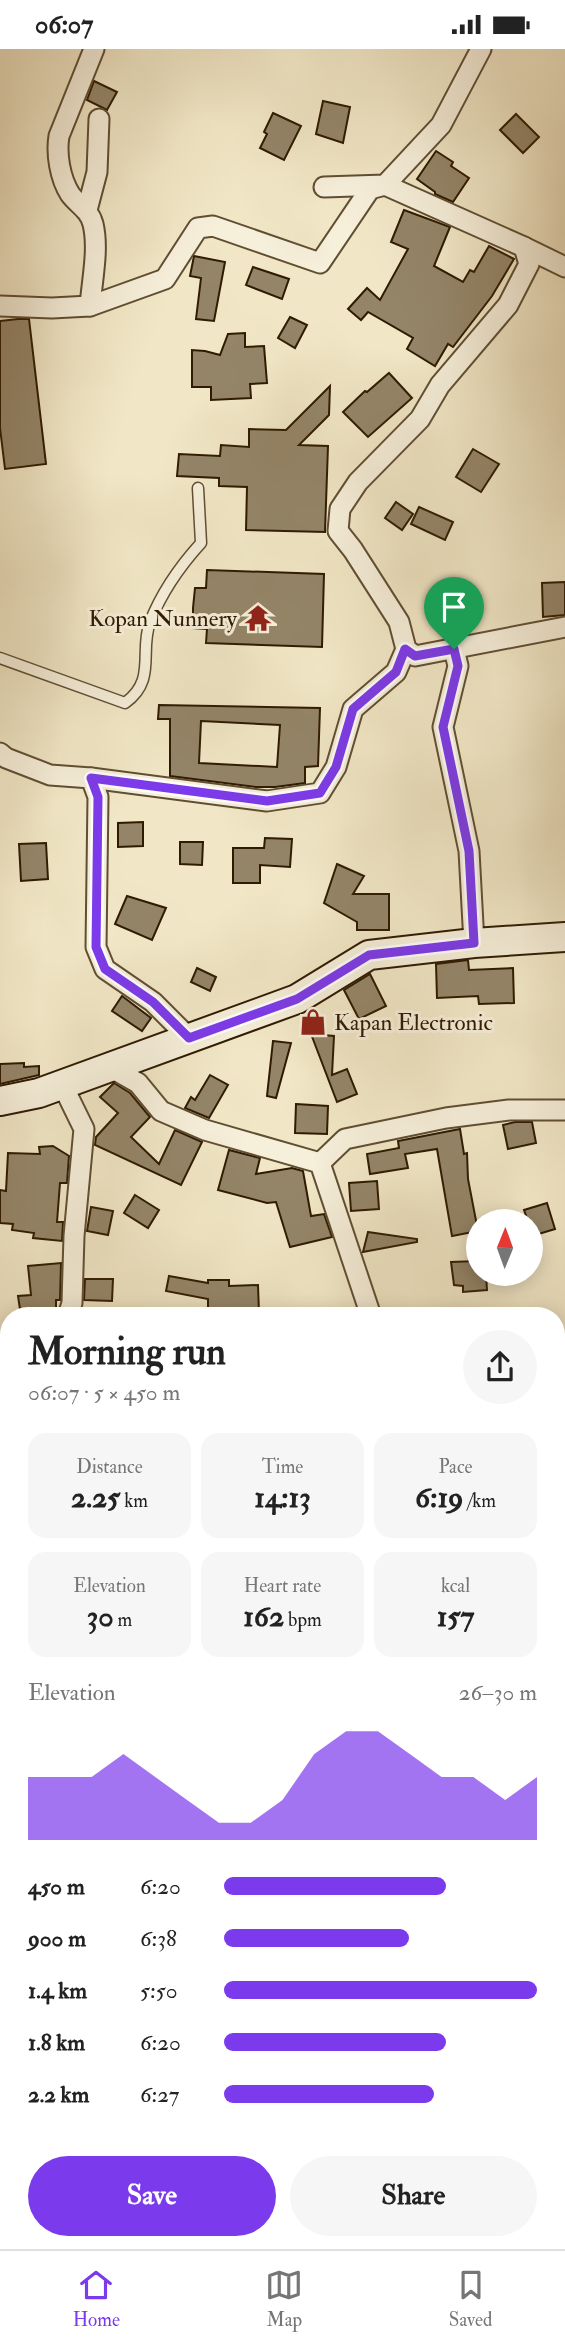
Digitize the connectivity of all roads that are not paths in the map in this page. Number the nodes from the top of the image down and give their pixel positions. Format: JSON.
{"nodes":[{"id":1,"x":94,"y":49,"type":"edge"},
{"id":2,"x":476,"y":52,"type":"edge"},
{"id":3,"x":99,"y":119,"type":"dead end"},
{"id":4,"x":385,"y":185,"type":"junction"},
{"id":5,"x":324,"y":187,"type":"dead end"},
{"id":6,"x":88,"y":209,"type":"junction"},
{"id":7,"x":524,"y":247,"type":"junction"},
{"id":8,"x":565,"y":267,"type":"edge"},
{"id":9,"x":0,"y":306,"type":"edge"},
{"id":10,"x":90,"y":306,"type":"junction"},
{"id":11,"x":198,"y":488,"type":"dead end"},
{"id":12,"x":565,"y":627,"type":"edge"},
{"id":13,"x":454,"y":649,"type":"junction"},
{"id":14,"x":408,"y":652,"type":"junction"},
{"id":15,"x":0,"y":658,"type":"edge"},
{"id":16,"x":0,"y":753,"type":"edge"},
{"id":17,"x":91,"y":778,"type":"junction"},
{"id":18,"x":565,"y":937,"type":"edge"},
{"id":19,"x":474,"y":943,"type":"junction"},
{"id":20,"x":189,"y":1038,"type":"junction"},
{"id":21,"x":108,"y":1066,"type":"junction"},
{"id":22,"x":62,"y":1084,"type":"junction"},
{"id":23,"x":0,"y":1101,"type":"edge"},
{"id":24,"x":565,"y":1110,"type":"edge"},
{"id":25,"x":320,"y":1163,"type":"junction"},
{"id":26,"x":71,"y":1307,"type":"edge"},
{"id":27,"x":368,"y":1307,"type":"edge"}],
"edges":[{"from":1,"to":6,"type":"street"},
{"from":2,"to":4,"type":"street"},
{"from":3,"to":6,"type":"street"},
{"from":4,"to":5,"type":"street"},
{"from":4,"to":7,"type":"street"},
{"from":4,"to":10,"type":"street"},
{"from":6,"to":10,"type":"street"},
{"from":7,"to":8,"type":"street"},
{"from":7,"to":14,"type":"street"},
{"from":9,"to":10,"type":"street"},
{"from":11,"to":15,"type":"lane"},
{"from":12,"to":13,"type":"street"},
{"from":13,"to":14,"type":"street"},
{"from":13,"to":19,"type":"street"},
{"from":14,"to":17,"type":"street"},
{"from":16,"to":17,"type":"street"},
{"from":17,"to":20,"type":"street"},
{"from":18,"to":19,"type":"main road"},
{"from":19,"to":20,"type":"main road"},
{"from":20,"to":21,"type":"main road"},
{"from":21,"to":22,"type":"main road"},
{"from":21,"to":25,"type":"street"},
{"from":22,"to":23,"type":"main road"},
{"from":22,"to":26,"type":"street"},
{"from":24,"to":25,"type":"street"},
{"from":25,"to":27,"type":"street"}]}
